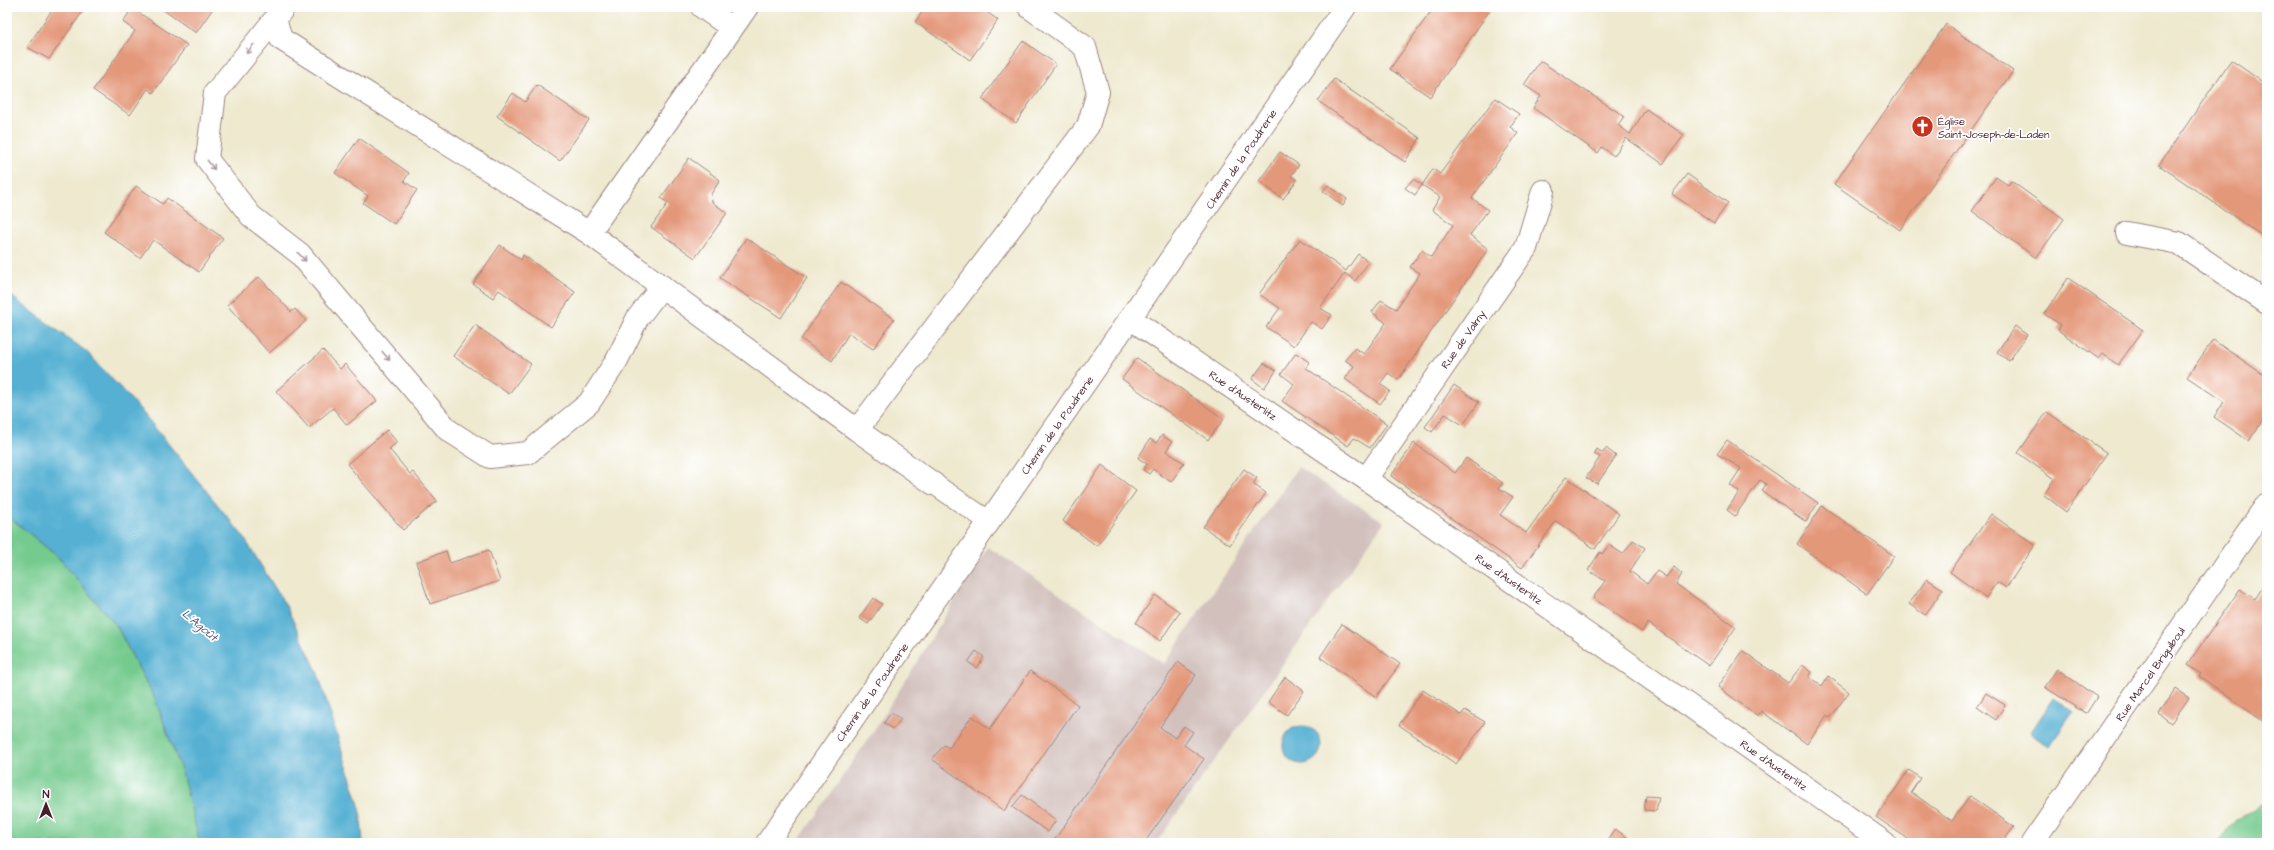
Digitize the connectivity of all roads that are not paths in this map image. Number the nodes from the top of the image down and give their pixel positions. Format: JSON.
{"nodes":[{"id":1,"x":702,"y":7,"type":"edge"},
{"id":2,"x":747,"y":7,"type":"edge"},
{"id":3,"x":1029,"y":7,"type":"edge"},
{"id":4,"x":1345,"y":7,"type":"edge"},
{"id":5,"x":279,"y":13,"type":"edge"},
{"id":6,"x":732,"y":28,"type":"junction"},
{"id":7,"x":1543,"y":191,"type":"dead end"},
{"id":8,"x":589,"y":233,"type":"junction"},
{"id":9,"x":2126,"y":233,"type":"dead end"},
{"id":10,"x":662,"y":286,"type":"junction"},
{"id":11,"x":2267,"y":303,"type":"edge"},
{"id":12,"x":1131,"y":318,"type":"junction"},
{"id":13,"x":857,"y":430,"type":"junction"},
{"id":14,"x":1366,"y":479,"type":"junction"},
{"id":15,"x":934,"y":484,"type":"joint"},
{"id":16,"x":2267,"y":504,"type":"edge"},
{"id":17,"x":990,"y":522,"type":"junction"},
{"id":18,"x":767,"y":843,"type":"edge"},
{"id":19,"x":1885,"y":843,"type":"edge"},
{"id":20,"x":2032,"y":843,"type":"edge"}],
"edges":[{"from":1,"to":6,"type":"street"},
{"from":2,"to":6,"type":"street"},
{"from":3,"to":13,"type":"street"},
{"from":4,"to":12,"type":"street","name":"Chemin de la Poudrerie"},
{"from":5,"to":8,"type":"street"},
{"from":5,"to":10,"type":"street","one_way":true},
{"from":6,"to":8,"type":"street"},
{"from":7,"to":14,"type":"street","name":"Rue de Valmy"},
{"from":8,"to":10,"type":"street"},
{"from":9,"to":11,"type":"street"},
{"from":10,"to":13,"type":"street"},
{"from":12,"to":14,"type":"street","name":"Rue d'Austerlitz"},
{"from":12,"to":17,"type":"street","name":"Chemin de la Poudrerie"},
{"from":13,"to":15,"type":"street"},
{"from":14,"to":19,"type":"street","name":"Rue d'Austerlitz"},
{"from":15,"to":17,"type":"lane"},
{"from":16,"to":20,"type":"street","name":"Rue Marcel Briguiboul"},
{"from":17,"to":18,"type":"street","name":"Chemin de la Poudrerie"}]}
